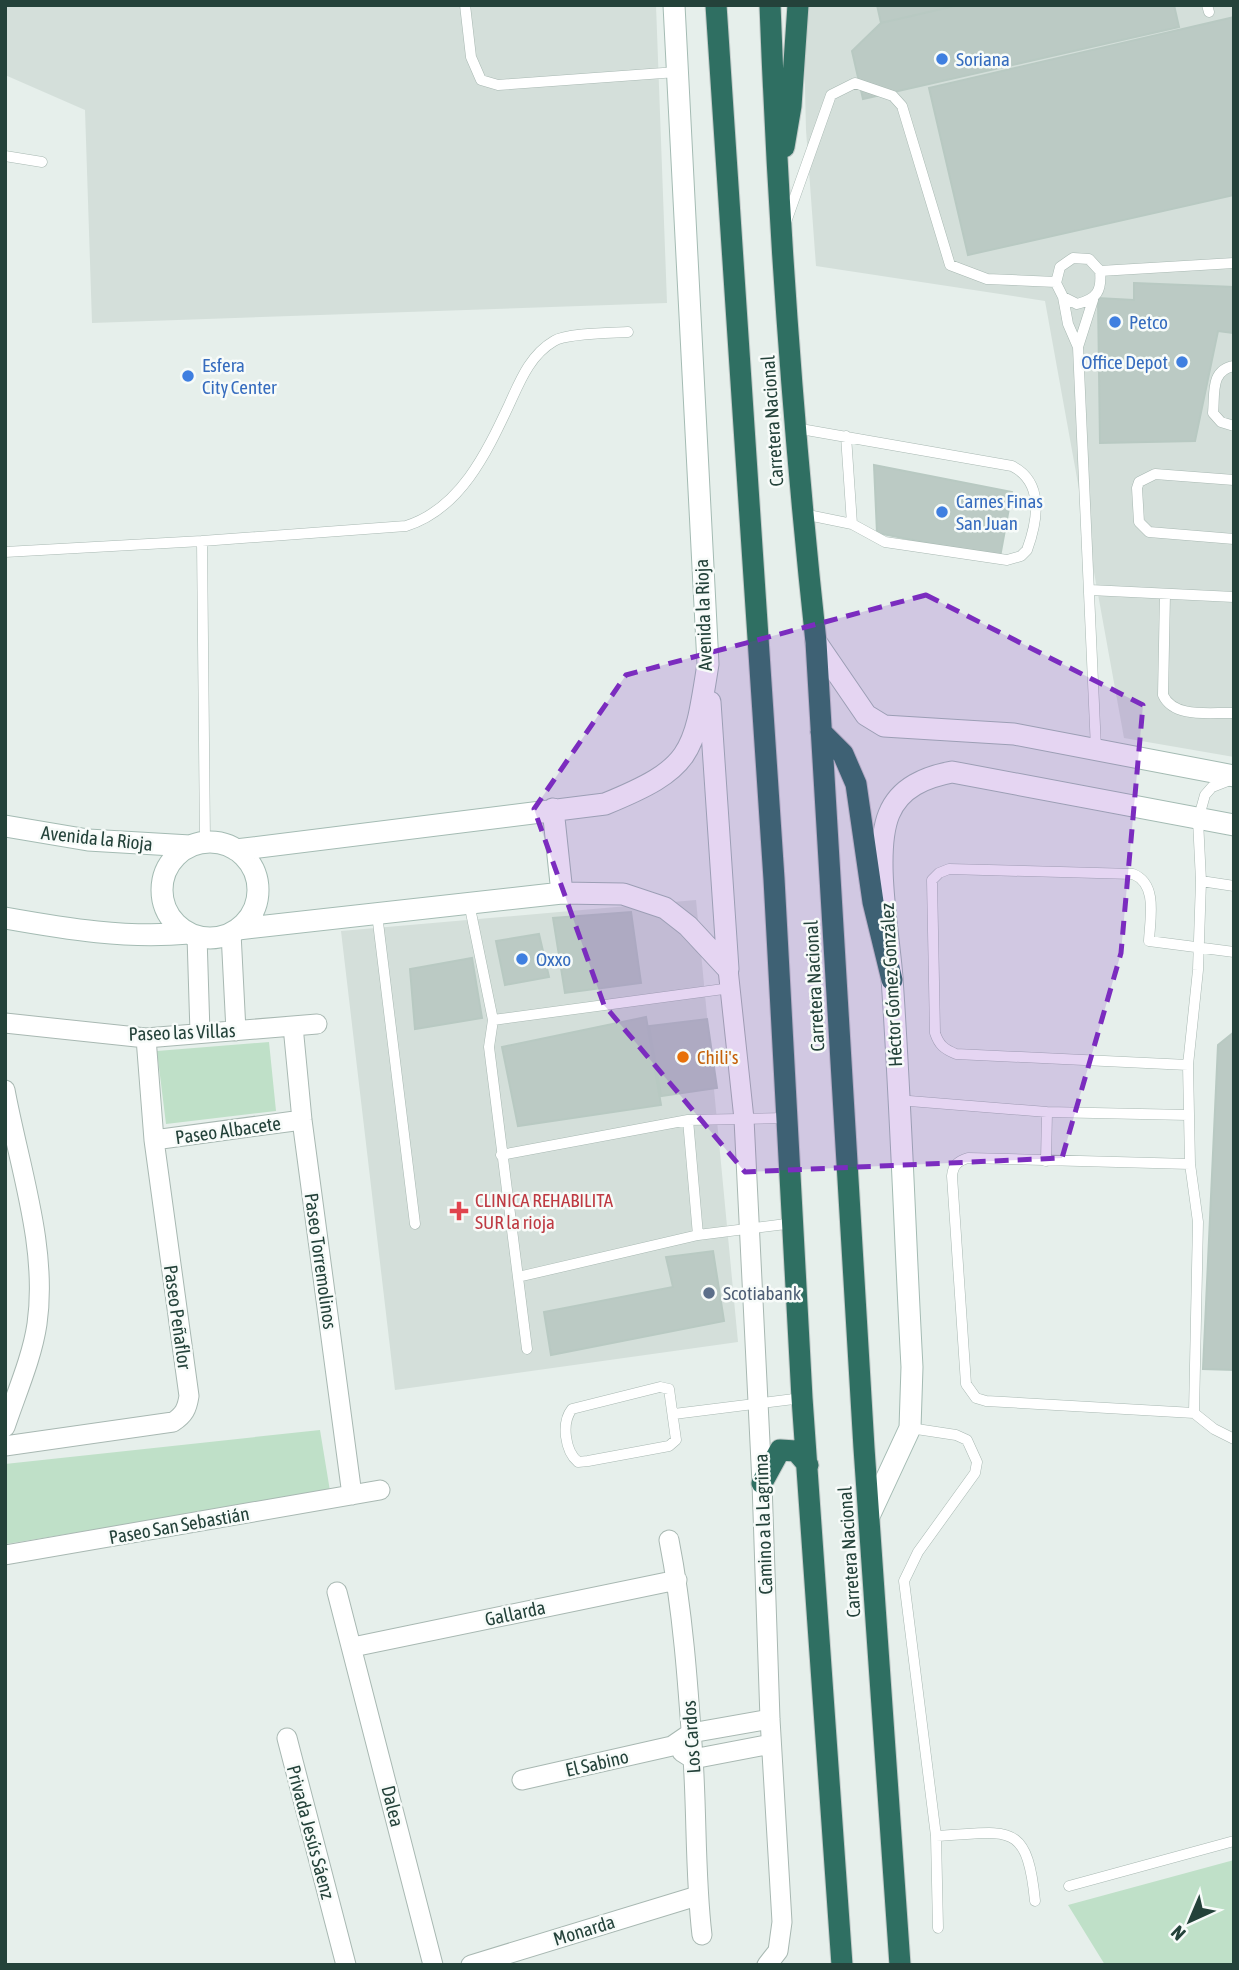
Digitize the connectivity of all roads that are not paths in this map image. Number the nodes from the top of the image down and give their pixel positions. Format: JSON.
{"nodes":[{"id":1,"x":465,"y":5,"type":"edge"},
{"id":2,"x":674,"y":5,"type":"edge"},
{"id":3,"x":716,"y":5,"type":"edge"},
{"id":4,"x":770,"y":5,"type":"edge"},
{"id":5,"x":798,"y":5,"type":"edge"},
{"id":6,"x":677,"y":72,"type":"junction"},
{"id":7,"x":5,"y":156,"type":"edge"},
{"id":8,"x":42,"y":162,"type":"dead end"},
{"id":9,"x":777,"y":187,"type":"junction"},
{"id":10,"x":781,"y":238,"type":"junction"},
{"id":11,"x":1234,"y":263,"type":"edge"},
{"id":12,"x":1100,"y":271,"type":"junction"},
{"id":13,"x":1056,"y":282,"type":"junction"},
{"id":14,"x":1063,"y":298,"type":"junction"},
{"id":15,"x":1093,"y":300,"type":"junction"},
{"id":16,"x":628,"y":332,"type":"dead end"},
{"id":17,"x":1078,"y":347,"type":"junction"},
{"id":18,"x":1234,"y":366,"type":"edge"},
{"id":19,"x":1234,"y":426,"type":"edge"},
{"id":20,"x":795,"y":428,"type":"junction"},
{"id":21,"x":846,"y":436,"type":"junction"},
{"id":22,"x":1234,"y":480,"type":"edge"},
{"id":23,"x":802,"y":514,"type":"junction"},
{"id":24,"x":852,"y":524,"type":"junction"},
{"id":25,"x":1234,"y":539,"type":"edge"},
{"id":26,"x":202,"y":541,"type":"junction"},
{"id":27,"x":5,"y":552,"type":"edge"},
{"id":28,"x":1090,"y":590,"type":"junction"},
{"id":29,"x":1165,"y":594,"type":"junction"},
{"id":30,"x":1234,"y":597,"type":"edge"},
{"id":31,"x":816,"y":642,"type":"junction"},
{"id":32,"x":708,"y":664,"type":"junction"},
{"id":33,"x":1234,"y":713,"type":"edge"},
{"id":34,"x":821,"y":732,"type":"junction"},
{"id":35,"x":1096,"y":750,"type":"junction"},
{"id":36,"x":1234,"y":777,"type":"edge"},
{"id":37,"x":553,"y":810,"type":"junction"},
{"id":38,"x":1198,"y":820,"type":"junction"},
{"id":39,"x":1234,"y":825,"type":"edge"},
{"id":40,"x":5,"y":826,"type":"edge"},
{"id":41,"x":197,"y":844,"type":"junction"},
{"id":42,"x":236,"y":849,"type":"junction"},
{"id":43,"x":1201,"y":881,"type":"junction"},
{"id":44,"x":1234,"y":886,"type":"edge"},
{"id":45,"x":562,"y":893,"type":"junction"},
{"id":46,"x":469,"y":903,"type":"junction"},
{"id":47,"x":377,"y":914,"type":"junction"},
{"id":48,"x":5,"y":918,"type":"edge"},
{"id":49,"x":234,"y":931,"type":"junction"},
{"id":50,"x":193,"y":934,"type":"junction"},
{"id":51,"x":1198,"y":946,"type":"junction"},
{"id":52,"x":1234,"y":952,"type":"edge"},
{"id":53,"x":730,"y":978,"type":"junction"},
{"id":54,"x":892,"y":980,"type":"junction"},
{"id":55,"x":493,"y":1020,"type":"junction"},
{"id":56,"x":5,"y":1023,"type":"edge"},
{"id":57,"x":317,"y":1024,"type":"dead end"},
{"id":58,"x":293,"y":1026,"type":"junction"},
{"id":59,"x":236,"y":1031,"type":"junction"},
{"id":60,"x":200,"y":1033,"type":"junction"},
{"id":61,"x":146,"y":1038,"type":"junction"},
{"id":62,"x":1188,"y":1065,"type":"junction"},
{"id":63,"x":5,"y":1090,"type":"edge"},
{"id":64,"x":897,"y":1100,"type":"junction"},
{"id":65,"x":1047,"y":1112,"type":"junction"},
{"id":66,"x":1188,"y":1115,"type":"junction"},
{"id":67,"x":785,"y":1118,"type":"junction"},
{"id":68,"x":744,"y":1119,"type":"junction"},
{"id":69,"x":302,"y":1120,"type":"junction"},
{"id":70,"x":688,"y":1120,"type":"junction"},
{"id":71,"x":154,"y":1140,"type":"junction"},
{"id":72,"x":501,"y":1155,"type":"junction"},
{"id":73,"x":1046,"y":1161,"type":"junction"},
{"id":74,"x":1190,"y":1164,"type":"junction"},
{"id":75,"x":794,"y":1223,"type":"junction"},
{"id":76,"x":415,"y":1224,"type":"dead end"},
{"id":77,"x":750,"y":1230,"type":"junction"},
{"id":78,"x":698,"y":1235,"type":"junction"},
{"id":79,"x":518,"y":1277,"type":"junction"},
{"id":80,"x":527,"y":1349,"type":"dead end"},
{"id":81,"x":802,"y":1398,"type":"junction"},
{"id":82,"x":757,"y":1402,"type":"junction"},
{"id":83,"x":674,"y":1413,"type":"junction"},
{"id":84,"x":1194,"y":1413,"type":"junction"},
{"id":85,"x":5,"y":1427,"type":"edge"},
{"id":86,"x":910,"y":1428,"type":"junction"},
{"id":87,"x":1234,"y":1438,"type":"edge"},
{"id":88,"x":5,"y":1446,"type":"edge"},
{"id":89,"x":808,"y":1465,"type":"junction"},
{"id":90,"x":762,"y":1483,"type":"junction"},
{"id":91,"x":380,"y":1490,"type":"dead end"},
{"id":92,"x":352,"y":1495,"type":"junction"},
{"id":93,"x":870,"y":1514,"type":"junction"},
{"id":94,"x":669,"y":1540,"type":"dead end"},
{"id":95,"x":5,"y":1555,"type":"edge"},
{"id":96,"x":677,"y":1580,"type":"junction"},
{"id":97,"x":337,"y":1592,"type":"dead end"},
{"id":98,"x":353,"y":1647,"type":"junction"},
{"id":99,"x":770,"y":1719,"type":"junction"},
{"id":100,"x":691,"y":1733,"type":"junction"},
{"id":101,"x":286,"y":1738,"type":"dead end"},
{"id":102,"x":771,"y":1744,"type":"junction"},
{"id":103,"x":672,"y":1746,"type":"junction"},
{"id":104,"x":693,"y":1759,"type":"junction"},
{"id":105,"x":522,"y":1780,"type":"dead end"},
{"id":106,"x":936,"y":1836,"type":"junction"},
{"id":107,"x":1234,"y":1841,"type":"edge"},
{"id":108,"x":1069,"y":1886,"type":"dead end"},
{"id":109,"x":697,"y":1896,"type":"junction"},
{"id":110,"x":1035,"y":1901,"type":"dead end"},
{"id":111,"x":939,"y":1928,"type":"dead end"},
{"id":112,"x":702,"y":1935,"type":"dead end"},
{"id":113,"x":346,"y":1965,"type":"edge"},
{"id":114,"x":433,"y":1965,"type":"edge"},
{"id":115,"x":471,"y":1965,"type":"edge"},
{"id":116,"x":767,"y":1965,"type":"edge"},
{"id":117,"x":842,"y":1965,"type":"edge"},
{"id":118,"x":900,"y":1965,"type":"edge"}],
"edges":[{"from":1,"to":6,"type":"lane"},
{"from":2,"to":6,"type":"street","name":"Avenida la Rioja"},
{"from":3,"to":67,"type":"highway","name":"Carretera Nacional"},
{"from":4,"to":9,"type":"highway","name":"Carretera Nacional"},
{"from":5,"to":9,"type":"highway"},
{"from":6,"to":32,"type":"street","name":"Avenida la Rioja"},
{"from":7,"to":8,"type":"lane"},
{"from":9,"to":10,"type":"highway","name":"Carretera Nacional"},
{"from":10,"to":13,"type":"lane"},
{"from":10,"to":20,"type":"highway","name":"Carretera Nacional"},
{"from":11,"to":12,"type":"lane"},
{"from":12,"to":13,"type":"lane"},
{"from":12,"to":15,"type":"lane"},
{"from":13,"to":14,"type":"lane"},
{"from":14,"to":15,"type":"lane"},
{"from":14,"to":17,"type":"lane"},
{"from":15,"to":17,"type":"lane"},
{"from":16,"to":26,"type":"lane"},
{"from":17,"to":28,"type":"lane"},
{"from":18,"to":19,"type":"lane"},
{"from":20,"to":21,"type":"lane"},
{"from":20,"to":23,"type":"highway","name":"Carretera Nacional"},
{"from":21,"to":24,"type":"lane"},
{"from":21,"to":24,"type":"lane"},
{"from":22,"to":25,"type":"lane"},
{"from":23,"to":24,"type":"lane"},
{"from":23,"to":31,"type":"highway","name":"Carretera Nacional"},
{"from":26,"to":27,"type":"lane"},
{"from":26,"to":41,"type":"lane"},
{"from":28,"to":29,"type":"lane"},
{"from":28,"to":35,"type":"lane"},
{"from":29,"to":30,"type":"lane"},
{"from":29,"to":33,"type":"lane"},
{"from":31,"to":34,"type":"highway","name":"Carretera Nacional"},
{"from":31,"to":35,"type":"street"},
{"from":32,"to":37,"type":"street","name":"Avenida la Rioja"},
{"from":32,"to":53,"type":"street"},
{"from":34,"to":54,"type":"highway"},
{"from":34,"to":93,"type":"highway","name":"Carretera Nacional"},
{"from":35,"to":36,"type":"street"},
{"from":36,"to":38,"type":"lane"},
{"from":37,"to":42,"type":"street","name":"Avenida la Rioja"},
{"from":37,"to":45,"type":"street"},
{"from":38,"to":39,"type":"street","name":"Héctor Gómez González"},
{"from":38,"to":43,"type":"lane"},
{"from":38,"to":54,"type":"street","name":"Héctor Gómez González"},
{"from":40,"to":41,"type":"street","name":"Avenida la Rioja"},
{"from":41,"to":42,"type":"street"},
{"from":41,"to":50,"type":"street"},
{"from":42,"to":49,"type":"street"},
{"from":43,"to":44,"type":"lane"},
{"from":43,"to":51,"type":"lane"},
{"from":45,"to":46,"type":"street"},
{"from":45,"to":53,"type":"street"},
{"from":46,"to":47,"type":"street"},
{"from":46,"to":55,"type":"lane"},
{"from":47,"to":49,"type":"street"},
{"from":47,"to":76,"type":"lane"},
{"from":48,"to":50,"type":"street"},
{"from":49,"to":50,"type":"street"},
{"from":49,"to":59,"type":"street"},
{"from":50,"to":60,"type":"street"},
{"from":51,"to":52,"type":"lane"},
{"from":51,"to":62,"type":"lane"},
{"from":51,"to":62,"type":"lane"},
{"from":53,"to":55,"type":"lane"},
{"from":53,"to":68,"type":"street","name":"Camino a la Lagrima"},
{"from":54,"to":64,"type":"street","name":"Héctor Gómez González"},
{"from":55,"to":72,"type":"lane"},
{"from":56,"to":61,"type":"street","name":"Paseo las Villas"},
{"from":57,"to":58,"type":"street","name":"Paseo las Villas"},
{"from":58,"to":59,"type":"street","name":"Paseo las Villas"},
{"from":58,"to":69,"type":"street","name":"Paseo Torremolinos"},
{"from":59,"to":60,"type":"street","name":"Paseo las Villas"},
{"from":60,"to":61,"type":"street","name":"Paseo las Villas"},
{"from":61,"to":71,"type":"street","name":"Paseo Peñaflor"},
{"from":62,"to":66,"type":"lane"},
{"from":63,"to":85,"type":"street"},
{"from":64,"to":65,"type":"lane"},
{"from":64,"to":86,"type":"street","name":"Héctor Gómez González"},
{"from":65,"to":66,"type":"lane"},
{"from":65,"to":73,"type":"lane"},
{"from":66,"to":74,"type":"lane"},
{"from":67,"to":68,"type":"lane"},
{"from":67,"to":75,"type":"highway","name":"Carretera Nacional"},
{"from":68,"to":70,"type":"lane"},
{"from":68,"to":77,"type":"street","name":"Camino a la Lagrima"},
{"from":69,"to":71,"type":"street","name":"Paseo Albacete"},
{"from":69,"to":92,"type":"street","name":"Paseo Torremolinos"},
{"from":70,"to":72,"type":"lane"},
{"from":70,"to":78,"type":"lane"},
{"from":71,"to":88,"type":"street","name":"Paseo Peñaflor"},
{"from":72,"to":79,"type":"lane"},
{"from":73,"to":74,"type":"lane"},
{"from":73,"to":84,"type":"lane"},
{"from":74,"to":84,"type":"lane"},
{"from":75,"to":77,"type":"lane"},
{"from":75,"to":81,"type":"highway","name":"Carretera Nacional"},
{"from":77,"to":78,"type":"lane"},
{"from":77,"to":82,"type":"street","name":"Camino a la Lagrima"},
{"from":78,"to":79,"type":"lane"},
{"from":79,"to":80,"type":"lane"},
{"from":81,"to":82,"type":"lane"},
{"from":81,"to":89,"type":"highway","name":"Carretera Nacional"},
{"from":82,"to":83,"type":"lane"},
{"from":82,"to":90,"type":"street","name":"Camino a la Lagrima"},
{"from":83,"to":83,"type":"lane"},
{"from":84,"to":87,"type":"lane"},
{"from":86,"to":93,"type":"street","name":"Héctor Gómez González"},
{"from":86,"to":106,"type":"lane"},
{"from":89,"to":90,"type":"highway"},
{"from":89,"to":117,"type":"highway","name":"Carretera Nacional"},
{"from":90,"to":99,"type":"street","name":"Camino a la Lagrima"},
{"from":91,"to":92,"type":"street","name":"Paseo San Sebastián"},
{"from":92,"to":95,"type":"street","name":"Paseo San Sebastián"},
{"from":93,"to":118,"type":"highway","name":"Carretera Nacional"},
{"from":94,"to":96,"type":"street","name":"Los Cardos"},
{"from":96,"to":98,"type":"street","name":"Gallarda"},
{"from":96,"to":100,"type":"street","name":"Los Cardos"},
{"from":97,"to":98,"type":"street","name":"Dalea"},
{"from":98,"to":114,"type":"street","name":"Dalea"},
{"from":99,"to":100,"type":"street","name":"El Sabino"},
{"from":99,"to":102,"type":"street","name":"Camino a la Lagrima"},
{"from":100,"to":103,"type":"street","name":"El Sabino"},
{"from":100,"to":104,"type":"street","name":"Los Cardos"},
{"from":101,"to":113,"type":"street","name":"Privada Jesús Sáenz"},
{"from":102,"to":104,"type":"street"},
{"from":102,"to":116,"type":"street","name":"Camino a la Lagrima"},
{"from":103,"to":104,"type":"street"},
{"from":103,"to":105,"type":"street","name":"El Sabino"},
{"from":104,"to":109,"type":"street","name":"Los Cardos"},
{"from":106,"to":110,"type":"lane"},
{"from":106,"to":111,"type":"lane"},
{"from":107,"to":108,"type":"lane"},
{"from":109,"to":112,"type":"street","name":"Los Cardos"},
{"from":109,"to":115,"type":"street","name":"Monarda"}]}
